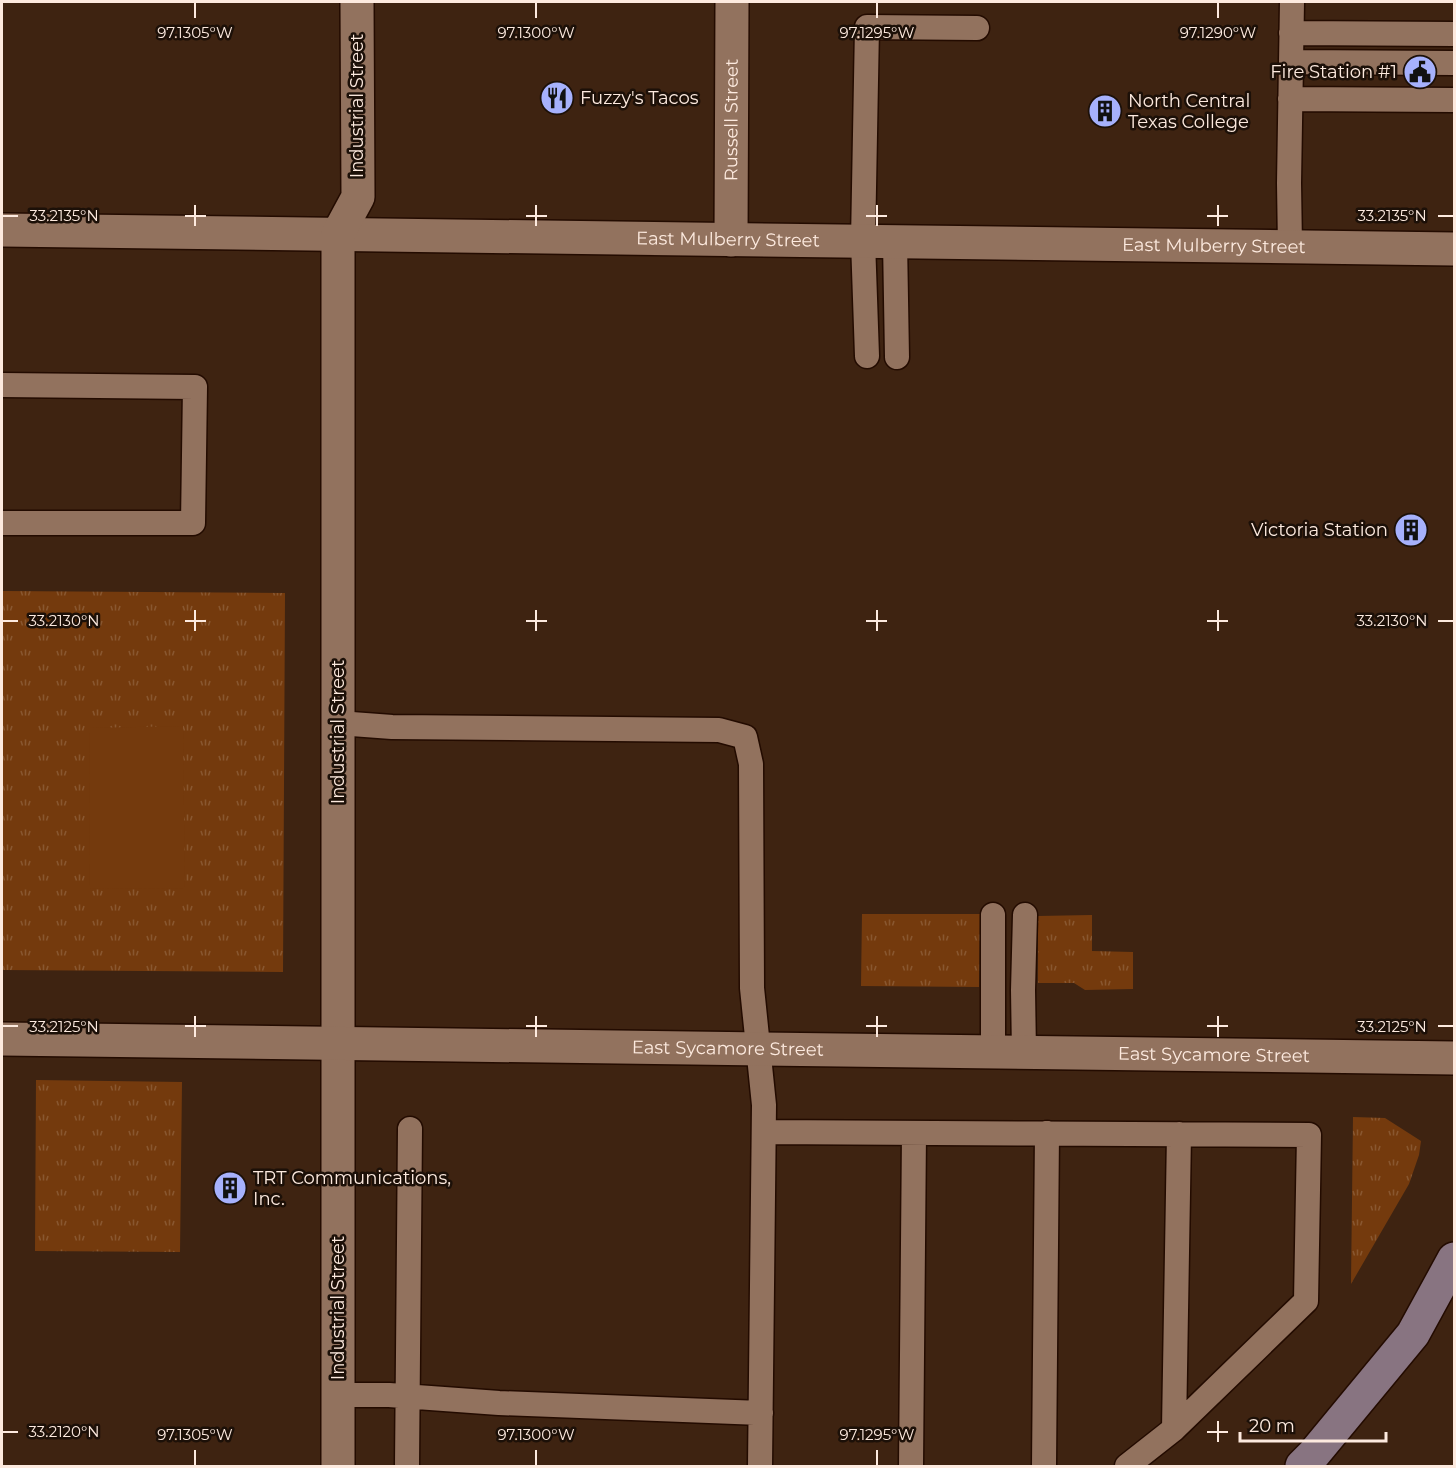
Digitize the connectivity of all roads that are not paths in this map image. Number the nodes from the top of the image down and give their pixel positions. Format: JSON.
{"nodes":[{"id":1,"x":357,"y":2,"type":"edge"},
{"id":2,"x":732,"y":2,"type":"edge"},
{"id":3,"x":1292,"y":2,"type":"edge"},
{"id":4,"x":977,"y":28,"type":"dead end"},
{"id":5,"x":1291,"y":33,"type":"junction"},
{"id":6,"x":1455,"y":34,"type":"edge"},
{"id":7,"x":1291,"y":62,"type":"junction"},
{"id":8,"x":1455,"y":63,"type":"edge"},
{"id":9,"x":1290,"y":99,"type":"junction"},
{"id":10,"x":1455,"y":100,"type":"edge"},
{"id":11,"x":2,"y":230,"type":"edge"},
{"id":12,"x":338,"y":234,"type":"junction"},
{"id":13,"x":731,"y":240,"type":"junction"},
{"id":14,"x":879,"y":241,"type":"junction"},
{"id":15,"x":1290,"y":247,"type":"junction"},
{"id":16,"x":1455,"y":249,"type":"edge"},
{"id":17,"x":867,"y":356,"type":"dead end"},
{"id":18,"x":897,"y":357,"type":"dead end"},
{"id":19,"x":2,"y":386,"type":"edge"},
{"id":20,"x":2,"y":523,"type":"edge"},
{"id":21,"x":338,"y":723,"type":"junction"},
{"id":22,"x":993,"y":915,"type":"dead end"},
{"id":23,"x":1026,"y":915,"type":"dead end"},
{"id":24,"x":2,"y":1039,"type":"edge"},
{"id":25,"x":338,"y":1043,"type":"junction"},
{"id":26,"x":758,"y":1049,"type":"junction"},
{"id":27,"x":1009,"y":1053,"type":"junction"},
{"id":28,"x":1455,"y":1058,"type":"edge"},
{"id":29,"x":410,"y":1129,"type":"dead end"},
{"id":30,"x":764,"y":1132,"type":"junction"},
{"id":31,"x":914,"y":1133,"type":"junction"},
{"id":32,"x":1047,"y":1133,"type":"junction"},
{"id":33,"x":1179,"y":1134,"type":"junction"},
{"id":34,"x":1455,"y":1259,"type":"edge"},
{"id":35,"x":338,"y":1395,"type":"junction"},
{"id":36,"x":408,"y":1396,"type":"junction"},
{"id":37,"x":761,"y":1413,"type":"junction"},
{"id":38,"x":1174,"y":1429,"type":"junction"},
{"id":39,"x":338,"y":1467,"type":"edge"},
{"id":40,"x":406,"y":1467,"type":"edge"},
{"id":41,"x":760,"y":1467,"type":"edge"},
{"id":42,"x":911,"y":1467,"type":"edge"},
{"id":43,"x":1044,"y":1467,"type":"edge"},
{"id":44,"x":1127,"y":1467,"type":"edge"},
{"id":45,"x":1302,"y":1467,"type":"edge"}],
"edges":[{"from":1,"to":12,"type":"street","name":"Industrial Street"},
{"from":2,"to":13,"type":"street","name":"Russell Street"},
{"from":3,"to":5,"type":"lane"},
{"from":4,"to":14,"type":"lane"},
{"from":5,"to":6,"type":"lane"},
{"from":5,"to":7,"type":"lane"},
{"from":7,"to":8,"type":"lane"},
{"from":7,"to":9,"type":"lane"},
{"from":9,"to":10,"type":"lane"},
{"from":9,"to":15,"type":"lane"},
{"from":11,"to":12,"type":"street","name":"East Mulberry Street"},
{"from":12,"to":13,"type":"street","name":"East Mulberry Street"},
{"from":12,"to":21,"type":"street","name":"Industrial Street"},
{"from":13,"to":14,"type":"street","name":"East Mulberry Street"},
{"from":14,"to":15,"type":"street","name":"East Mulberry Street"},
{"from":14,"to":17,"type":"lane"},
{"from":14,"to":18,"type":"lane"},
{"from":15,"to":16,"type":"street","name":"East Mulberry Street"},
{"from":19,"to":20,"type":"lane"},
{"from":21,"to":25,"type":"street","name":"Industrial Street"},
{"from":21,"to":26,"type":"lane"},
{"from":22,"to":27,"type":"lane"},
{"from":23,"to":27,"type":"lane"},
{"from":24,"to":25,"type":"street","name":"East Sycamore Street"},
{"from":25,"to":26,"type":"street","name":"East Sycamore Street"},
{"from":25,"to":35,"type":"street","name":"Industrial Street"},
{"from":26,"to":27,"type":"street","name":"East Sycamore Street"},
{"from":26,"to":30,"type":"lane"},
{"from":27,"to":28,"type":"street","name":"East Sycamore Street"},
{"from":29,"to":36,"type":"lane"},
{"from":30,"to":31,"type":"lane"},
{"from":30,"to":37,"type":"lane"},
{"from":31,"to":32,"type":"lane"},
{"from":31,"to":42,"type":"lane"},
{"from":32,"to":33,"type":"lane"},
{"from":32,"to":43,"type":"lane"},
{"from":33,"to":38,"type":"lane"},
{"from":33,"to":38,"type":"lane"},
{"from":34,"to":45,"type":"main road"},
{"from":35,"to":36,"type":"lane"},
{"from":35,"to":39,"type":"street","name":"Industrial Street"},
{"from":36,"to":37,"type":"lane"},
{"from":36,"to":40,"type":"lane"},
{"from":37,"to":41,"type":"lane"},
{"from":38,"to":44,"type":"lane"}]}
